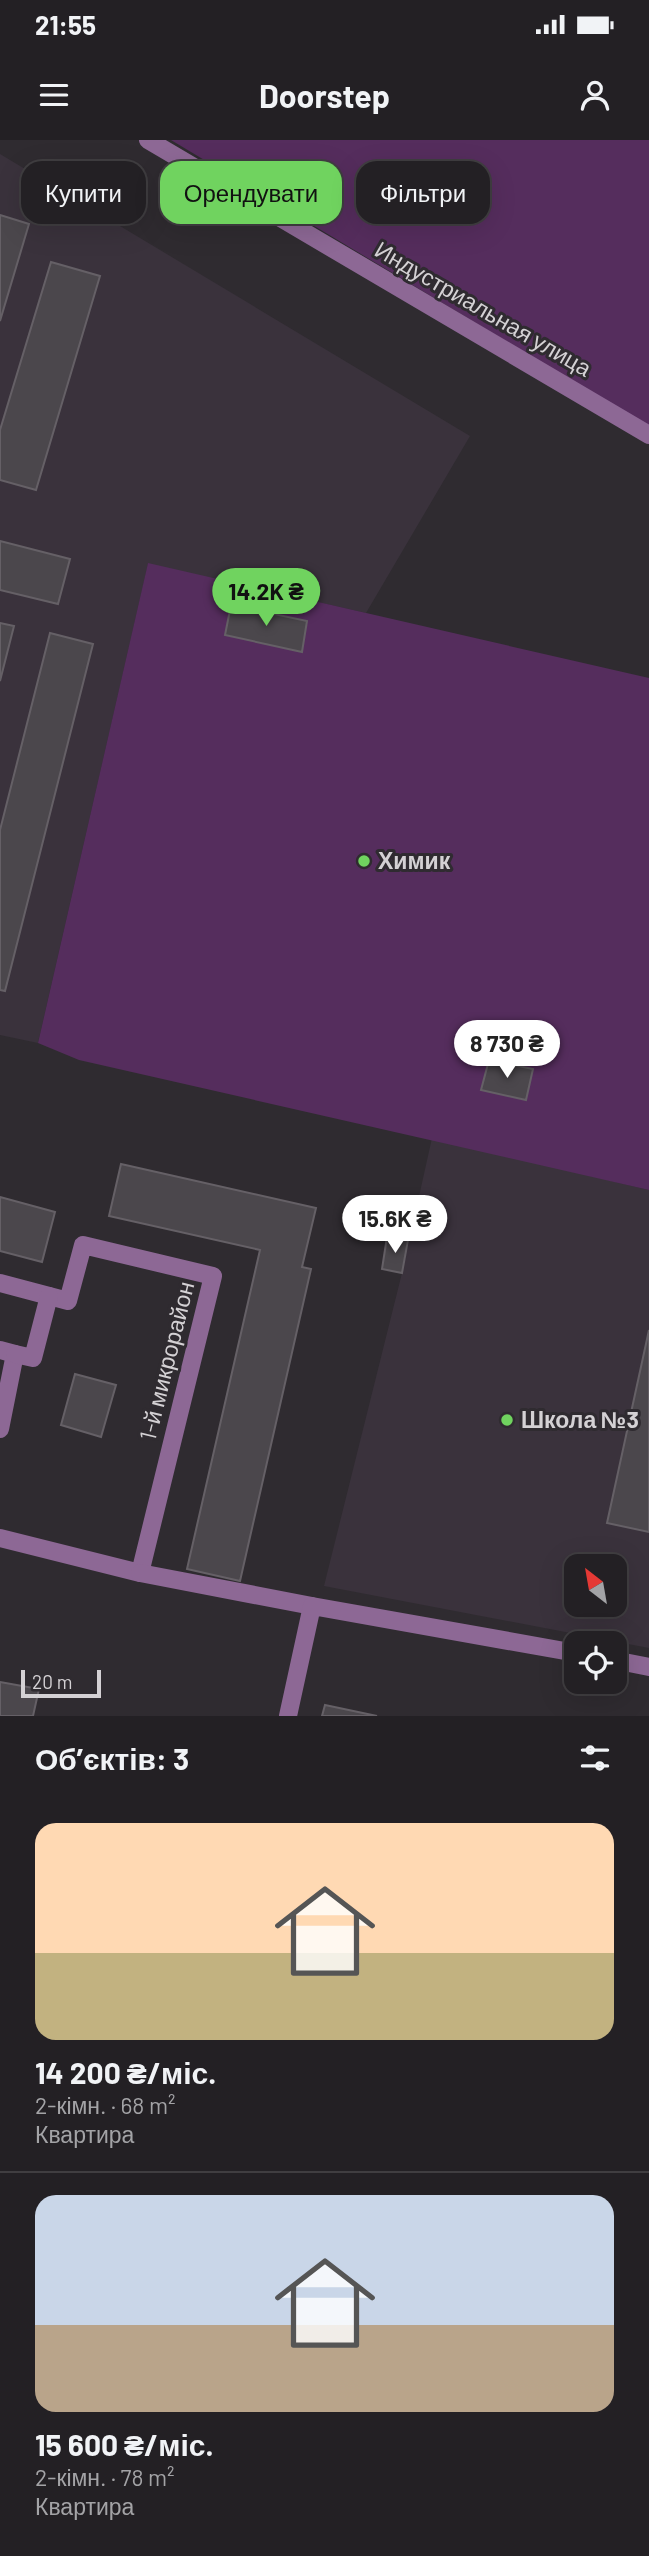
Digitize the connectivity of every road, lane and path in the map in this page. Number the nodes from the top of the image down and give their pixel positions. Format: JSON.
{"nodes":[{"id":1,"x":148,"y":140,"type":"edge"},
{"id":2,"x":649,"y":435,"type":"edge"},
{"id":3,"x":0,"y":1283,"type":"edge"},
{"id":4,"x":49,"y":1296,"type":"junction"},
{"id":5,"x":8,"y":1352,"type":"edge"},
{"id":6,"x":0,"y":1429,"type":"edge"},
{"id":7,"x":0,"y":1538,"type":"edge"},
{"id":8,"x":140,"y":1573,"type":"junction"},
{"id":9,"x":312,"y":1606,"type":"junction"},
{"id":10,"x":564,"y":1651,"type":"edge"},
{"id":11,"x":627,"y":1663,"type":"edge"},
{"id":12,"x":649,"y":1667,"type":"edge"},
{"id":13,"x":288,"y":1716,"type":"edge"}],
"edges":[{"from":1,"to":2,"type":"street","name":"Индустриальная улица"},
{"from":3,"to":4,"type":"street"},
{"from":4,"to":5,"type":"street"},
{"from":4,"to":8,"type":"street","name":"1-й микрорайон"},
{"from":5,"to":6,"type":"street"},
{"from":7,"to":8,"type":"street"},
{"from":8,"to":9,"type":"street"},
{"from":9,"to":10,"type":"street"},
{"from":9,"to":13,"type":"street"},
{"from":11,"to":12,"type":"street"}]}
